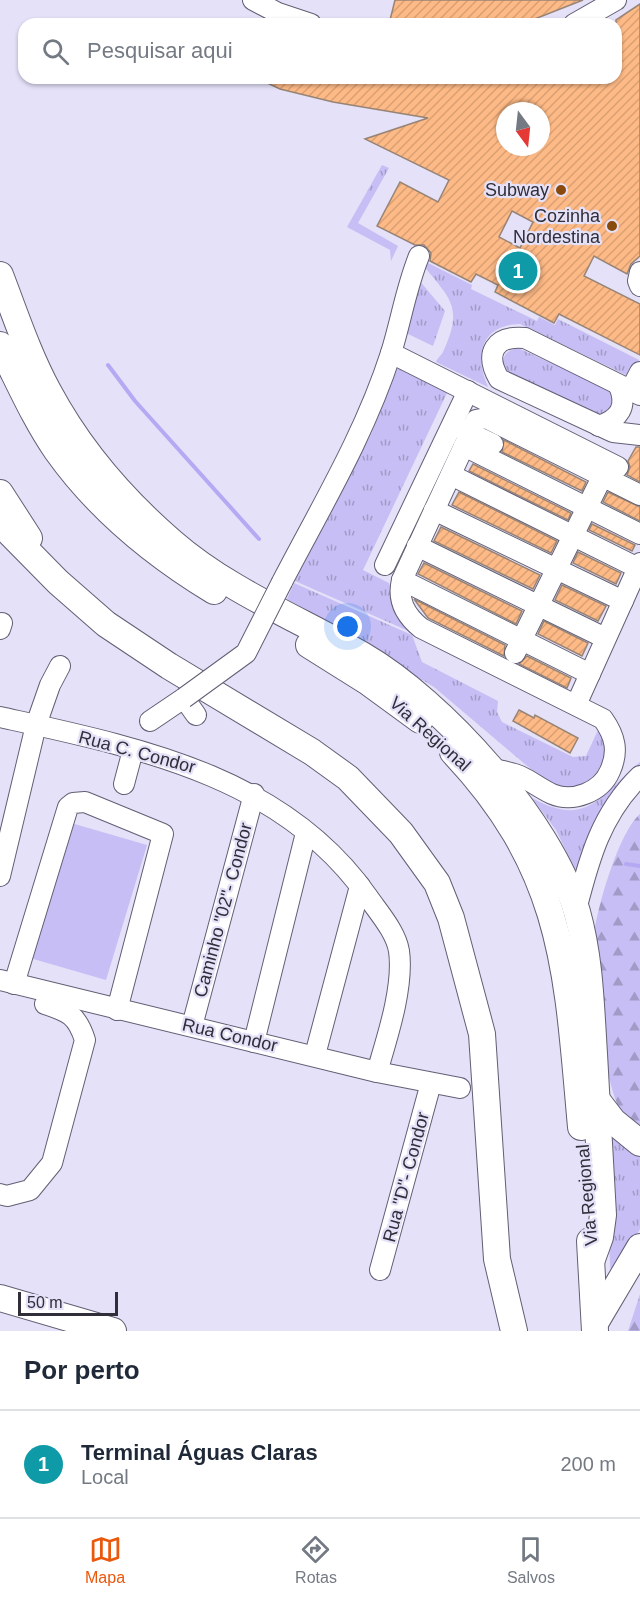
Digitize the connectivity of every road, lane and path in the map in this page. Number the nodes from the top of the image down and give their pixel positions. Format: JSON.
{"nodes":[{"id":1,"x":254,"y":0,"type":"edge"},
{"id":2,"x":616,"y":0,"type":"edge"},
{"id":3,"x":293,"y":18,"type":"edge"},
{"id":4,"x":584,"y":18,"type":"edge"},
{"id":5,"x":419,"y":256,"type":"dead end"},
{"id":6,"x":640,"y":273,"type":"edge"},
{"id":7,"x":0,"y":275,"type":"edge"},
{"id":8,"x":640,"y":286,"type":"edge"},
{"id":9,"x":0,"y":345,"type":"edge"},
{"id":10,"x":391,"y":353,"type":"junction"},
{"id":11,"x":640,"y":372,"type":"edge"},
{"id":12,"x":468,"y":391,"type":"junction"},
{"id":13,"x":630,"y":391,"type":"edge"},
{"id":14,"x":24,"y":393,"type":"junction"},
{"id":15,"x":599,"y":426,"type":"junction"},
{"id":16,"x":461,"y":434,"type":"junction"},
{"id":17,"x":640,"y":435,"type":"edge"},
{"id":18,"x":79,"y":442,"type":"junction"},
{"id":19,"x":493,"y":444,"type":"dead end"},
{"id":20,"x":610,"y":468,"type":"junction"},
{"id":21,"x":451,"y":475,"type":"junction"},
{"id":22,"x":0,"y":493,"type":"edge"},
{"id":23,"x":640,"y":495,"type":"edge"},
{"id":24,"x":587,"y":507,"type":"junction"},
{"id":25,"x":434,"y":510,"type":"junction"},
{"id":26,"x":0,"y":523,"type":"edge"},
{"id":27,"x":640,"y":534,"type":"edge"},
{"id":28,"x":573,"y":536,"type":"junction"},
{"id":29,"x":417,"y":546,"type":"junction"},
{"id":30,"x":385,"y":565,"type":"dead end"},
{"id":31,"x":639,"y":565,"type":"edge"},
{"id":32,"x":557,"y":569,"type":"junction"},
{"id":33,"x":402,"y":580,"type":"junction"},
{"id":34,"x":58,"y":582,"type":"junction"},
{"id":35,"x":623,"y":601,"type":"junction"},
{"id":36,"x":540,"y":605,"type":"junction"},
{"id":37,"x":605,"y":638,"type":"junction"},
{"id":38,"x":519,"y":646,"type":"junction"},
{"id":39,"x":60,"y":666,"type":"dead end"},
{"id":40,"x":590,"y":674,"type":"junction"},
{"id":41,"x":184,"y":698,"type":"junction"},
{"id":42,"x":576,"y":705,"type":"junction"},
{"id":43,"x":196,"y":716,"type":"dead end"},
{"id":44,"x":0,"y":717,"type":"edge"},
{"id":45,"x":150,"y":721,"type":"dead end"},
{"id":46,"x":36,"y":725,"type":"junction"},
{"id":47,"x":133,"y":750,"type":"junction"},
{"id":48,"x":493,"y":768,"type":"junction"},
{"id":49,"x":640,"y":776,"type":"edge"},
{"id":50,"x":124,"y":784,"type":"dead end"},
{"id":51,"x":254,"y":794,"type":"junction"},
{"id":52,"x":306,"y":833,"type":"junction"},
{"id":53,"x":0,"y":876,"type":"edge"},
{"id":54,"x":360,"y":886,"type":"junction"},
{"id":55,"x":576,"y":910,"type":"junction"},
{"id":56,"x":5,"y":986,"type":"edge"},
{"id":57,"x":117,"y":1010,"type":"junction"},
{"id":58,"x":192,"y":1026,"type":"junction"},
{"id":59,"x":254,"y":1042,"type":"junction"},
{"id":60,"x":315,"y":1055,"type":"junction"},
{"id":61,"x":377,"y":1072,"type":"junction"},
{"id":62,"x":431,"y":1083,"type":"junction"},
{"id":63,"x":459,"y":1088,"type":"dead end"},
{"id":64,"x":596,"y":1099,"type":"junction"},
{"id":65,"x":640,"y":1143,"type":"edge"},
{"id":66,"x":0,"y":1194,"type":"edge"},
{"id":67,"x":640,"y":1247,"type":"edge"},
{"id":68,"x":380,"y":1270,"type":"dead end"},
{"id":69,"x":592,"y":1271,"type":"junction"},
{"id":70,"x":0,"y":1298,"type":"edge"},
{"id":71,"x":595,"y":1327,"type":"edge"},
{"id":72,"x":113,"y":1331,"type":"edge"},
{"id":73,"x":514,"y":1331,"type":"edge"}],
"edges":[{"from":1,"to":3,"type":"street"},
{"from":2,"to":4,"type":"street"},
{"from":5,"to":10,"type":"street"},
{"from":6,"to":8,"type":"street"},
{"from":7,"to":18,"type":"main road"},
{"from":9,"to":14,"type":"main road","name":"Via Regional"},
{"from":10,"to":12,"type":"street"},
{"from":10,"to":41,"type":"street","bridge":true},
{"from":11,"to":13,"type":"street"},
{"from":12,"to":16,"type":"street"},
{"from":12,"to":20,"type":"street"},
{"from":13,"to":15,"type":"street"},
{"from":13,"to":15,"type":"street"},
{"from":14,"to":18,"type":"main road"},
{"from":14,"to":69,"type":"main road","name":"Via Regional"},
{"from":15,"to":17,"type":"street"},
{"from":16,"to":19,"type":"street"},
{"from":16,"to":20,"type":"street"},
{"from":16,"to":21,"type":"street"},
{"from":16,"to":24,"type":"street"},
{"from":16,"to":30,"type":"street"},
{"from":18,"to":48,"type":"main road"},
{"from":20,"to":23,"type":"street"},
{"from":20,"to":24,"type":"street"},
{"from":21,"to":25,"type":"street"},
{"from":21,"to":28,"type":"street"},
{"from":22,"to":34,"type":"main road"},
{"from":24,"to":27,"type":"street"},
{"from":24,"to":28,"type":"street"},
{"from":25,"to":29,"type":"street"},
{"from":25,"to":32,"type":"street"},
{"from":26,"to":34,"type":"main road"},
{"from":28,"to":31,"type":"street"},
{"from":28,"to":32,"type":"street"},
{"from":29,"to":33,"type":"street"},
{"from":29,"to":36,"type":"street"},
{"from":31,"to":35,"type":"street"},
{"from":32,"to":35,"type":"street"},
{"from":32,"to":36,"type":"street"},
{"from":33,"to":38,"type":"street"},
{"from":33,"to":42,"type":"street"},
{"from":34,"to":73,"type":"main road"},
{"from":35,"to":37,"type":"street"},
{"from":36,"to":37,"type":"street"},
{"from":36,"to":38,"type":"street"},
{"from":37,"to":40,"type":"street"},
{"from":38,"to":40,"type":"street"},
{"from":39,"to":46,"type":"street"},
{"from":40,"to":42,"type":"street"},
{"from":41,"to":43,"type":"street"},
{"from":41,"to":45,"type":"street"},
{"from":42,"to":48,"type":"street"},
{"from":44,"to":46,"type":"street","name":"Rua C. Condor"},
{"from":46,"to":47,"type":"street","name":"Rua C. Condor"},
{"from":46,"to":53,"type":"street"},
{"from":47,"to":50,"type":"street"},
{"from":47,"to":51,"type":"street","name":"Rua C. Condor"},
{"from":48,"to":55,"type":"main road"},
{"from":49,"to":55,"type":"street"},
{"from":51,"to":52,"type":"street","name":"Rua C. Condor"},
{"from":51,"to":58,"type":"street","name":"Caminho \"02\"- Condor"},
{"from":52,"to":54,"type":"street","name":"Rua C. Condor"},
{"from":52,"to":59,"type":"street"},
{"from":54,"to":60,"type":"street"},
{"from":54,"to":61,"type":"street","name":"Rua C. Condor"},
{"from":55,"to":64,"type":"main road"},
{"from":56,"to":57,"type":"street","name":"Rua Condor"},
{"from":56,"to":57,"type":"street"},
{"from":56,"to":66,"type":"street"},
{"from":57,"to":58,"type":"street","name":"Rua Condor"},
{"from":58,"to":59,"type":"street","name":"Rua Condor"},
{"from":59,"to":60,"type":"street","name":"Rua Condor"},
{"from":60,"to":61,"type":"street","name":"Rua Condor"},
{"from":61,"to":62,"type":"street","name":"Rua Condor"},
{"from":62,"to":63,"type":"street","name":"Rua Condor"},
{"from":62,"to":68,"type":"street","name":"Rua \"D\"- Condor"},
{"from":64,"to":65,"type":"main road"},
{"from":64,"to":69,"type":"main road"},
{"from":67,"to":71,"type":"main road"},
{"from":69,"to":71,"type":"main road","name":"Via Regional"},
{"from":70,"to":72,"type":"main road"}]}
